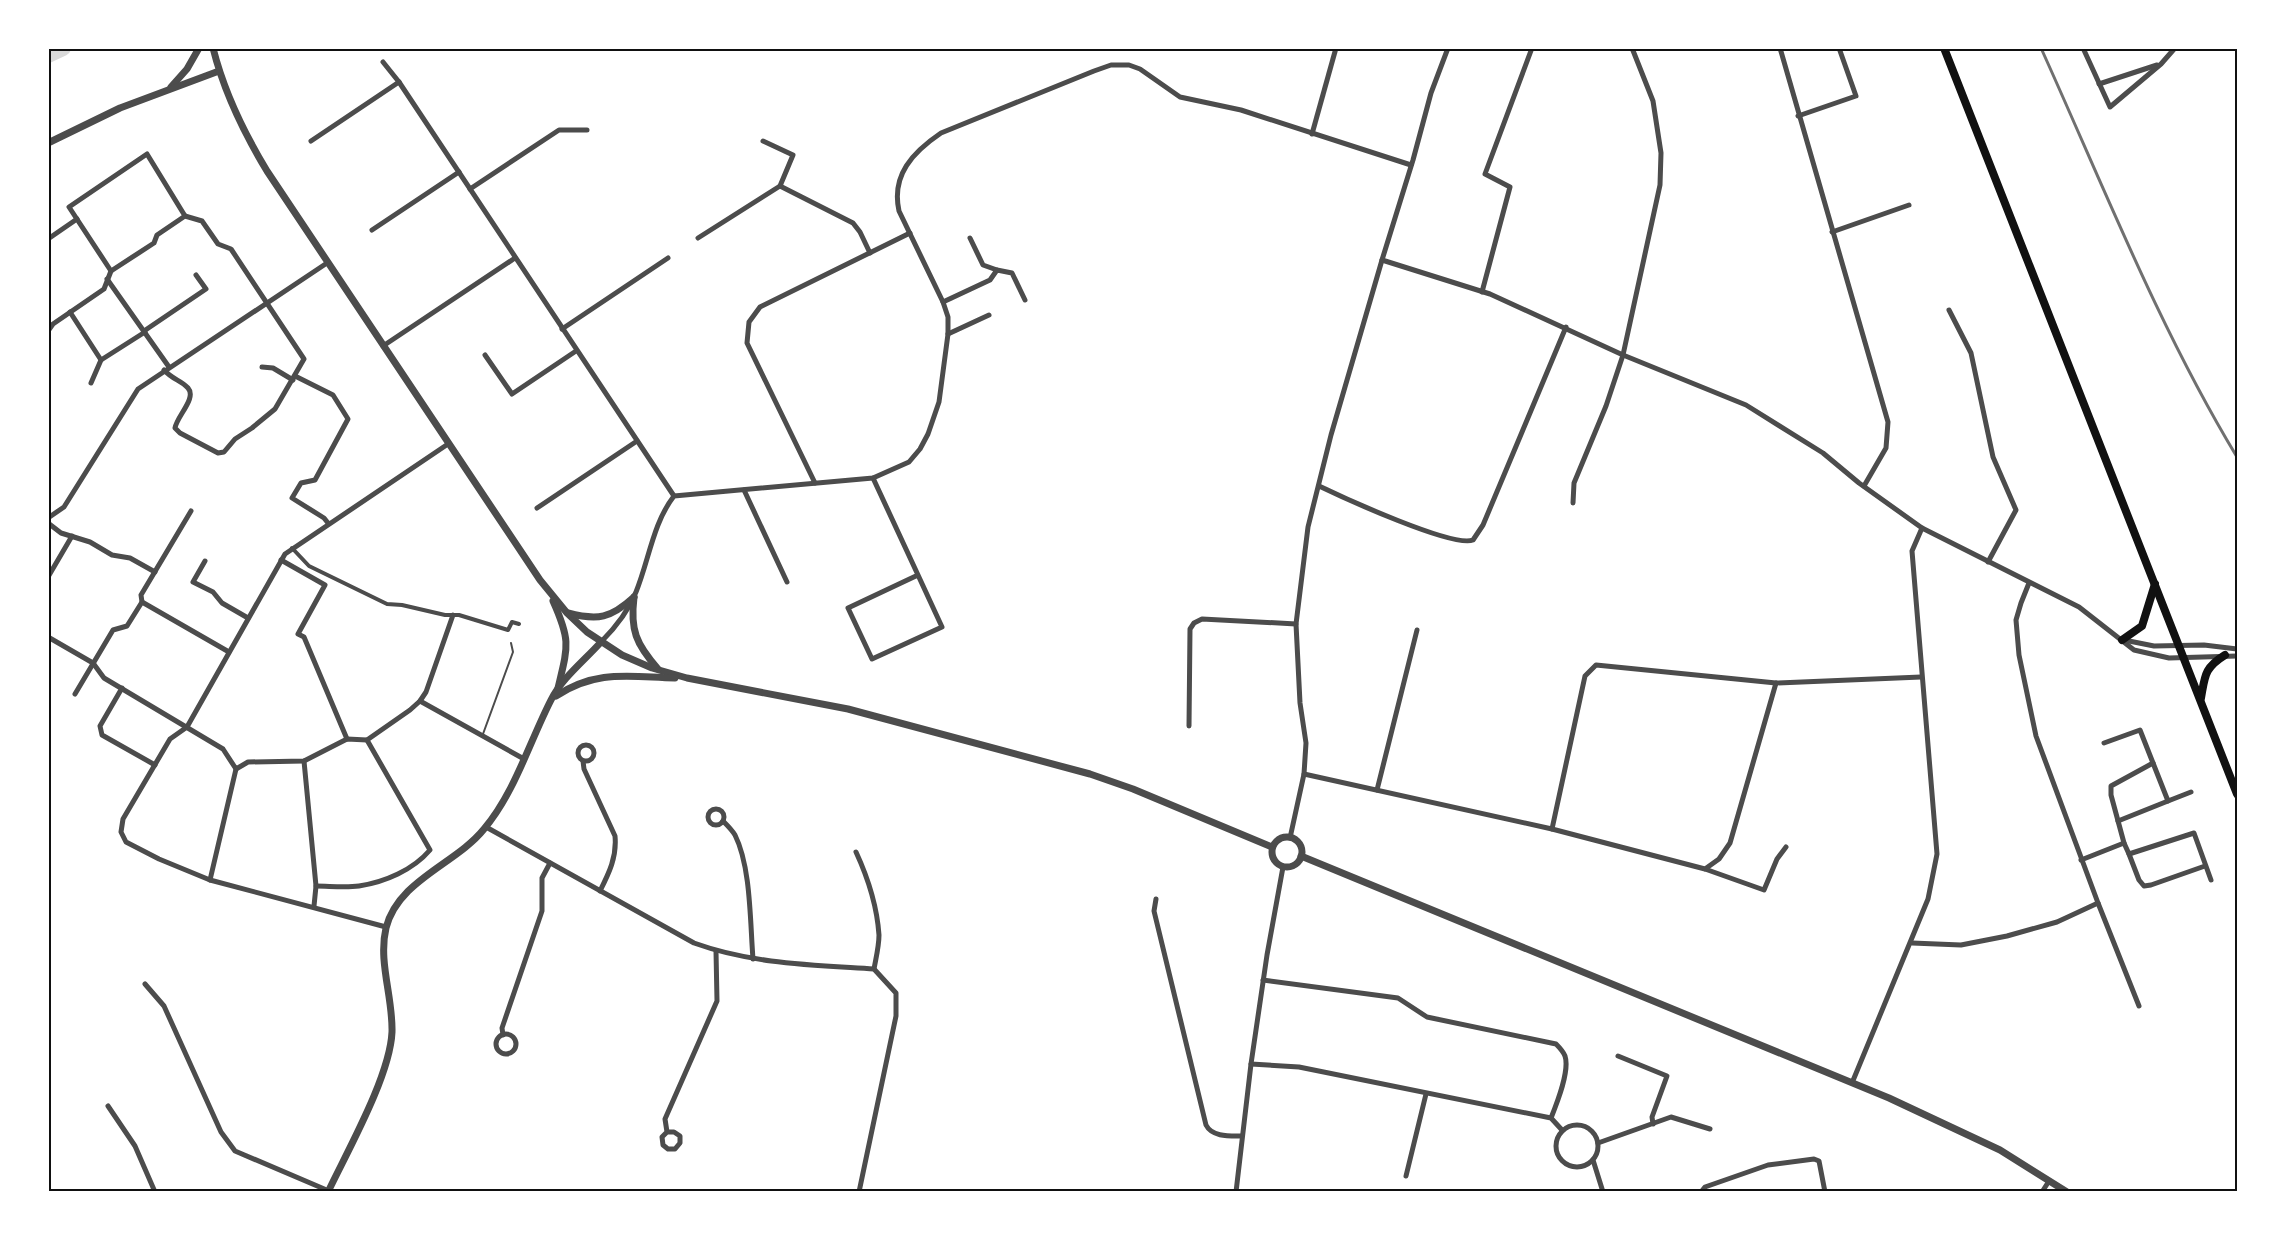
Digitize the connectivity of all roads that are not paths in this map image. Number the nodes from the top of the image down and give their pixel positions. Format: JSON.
{"nodes":[{"id":1,"x":199,"y":48,"type":"edge"},
{"id":2,"x":213,"y":48,"type":"edge"},
{"id":3,"x":1336,"y":48,"type":"edge"},
{"id":4,"x":1448,"y":48,"type":"edge"},
{"id":5,"x":1532,"y":48,"type":"edge"},
{"id":6,"x":1632,"y":48,"type":"edge"},
{"id":7,"x":1780,"y":48,"type":"edge"},
{"id":8,"x":1839,"y":48,"type":"edge"},
{"id":9,"x":1944,"y":48,"type":"edge"},
{"id":10,"x":2083,"y":48,"type":"edge"},
{"id":11,"x":2175,"y":48,"type":"edge"},
{"id":12,"x":383,"y":62,"type":"dead end"},
{"id":13,"x":2161,"y":64,"type":"junction"},
{"id":14,"x":219,"y":70,"type":"junction"},
{"id":15,"x":399,"y":82,"type":"junction"},
{"id":16,"x":2099,"y":84,"type":"junction"},
{"id":17,"x":170,"y":88,"type":"junction"},
{"id":18,"x":1798,"y":116,"type":"junction"},
{"id":19,"x":587,"y":130,"type":"dead end"},
{"id":20,"x":1312,"y":134,"type":"junction"},
{"id":21,"x":311,"y":141,"type":"dead end"},
{"id":22,"x":764,"y":141,"type":"dead end"},
{"id":23,"x":48,"y":143,"type":"edge"},
{"id":24,"x":1411,"y":165,"type":"junction"},
{"id":25,"x":459,"y":172,"type":"junction"},
{"id":26,"x":780,"y":186,"type":"junction"},
{"id":27,"x":470,"y":189,"type":"junction"},
{"id":28,"x":1909,"y":205,"type":"dead end"},
{"id":29,"x":185,"y":216,"type":"junction"},
{"id":30,"x":76,"y":219,"type":"junction"},
{"id":31,"x":372,"y":230,"type":"dead end"},
{"id":32,"x":1832,"y":232,"type":"junction"},
{"id":33,"x":910,"y":234,"type":"junction"},
{"id":34,"x":698,"y":238,"type":"dead end"},
{"id":35,"x":970,"y":238,"type":"dead end"},
{"id":36,"x":48,"y":239,"type":"edge"},
{"id":37,"x":870,"y":253,"type":"junction"},
{"id":38,"x":515,"y":258,"type":"junction"},
{"id":39,"x":668,"y":258,"type":"dead end"},
{"id":40,"x":1382,"y":260,"type":"junction"},
{"id":41,"x":327,"y":263,"type":"junction"},
{"id":42,"x":997,"y":270,"type":"junction"},
{"id":43,"x":111,"y":271,"type":"junction"},
{"id":44,"x":196,"y":274,"type":"dead end"},
{"id":45,"x":107,"y":279,"type":"junction"},
{"id":46,"x":1482,"y":292,"type":"junction"},
{"id":47,"x":1025,"y":300,"type":"dead end"},
{"id":48,"x":943,"y":302,"type":"junction"},
{"id":49,"x":267,"y":303,"type":"junction"},
{"id":50,"x":1949,"y":310,"type":"dead end"},
{"id":51,"x":70,"y":312,"type":"junction"},
{"id":52,"x":989,"y":315,"type":"dead end"},
{"id":53,"x":1566,"y":327,"type":"junction"},
{"id":54,"x":562,"y":329,"type":"junction"},
{"id":55,"x":48,"y":331,"type":"edge"},
{"id":56,"x":144,"y":332,"type":"junction"},
{"id":57,"x":948,"y":334,"type":"junction"},
{"id":58,"x":383,"y":346,"type":"junction"},
{"id":59,"x":576,"y":351,"type":"junction"},
{"id":60,"x":485,"y":355,"type":"dead end"},
{"id":61,"x":1623,"y":355,"type":"junction"},
{"id":62,"x":101,"y":360,"type":"junction"},
{"id":63,"x":262,"y":367,"type":"dead end"},
{"id":64,"x":167,"y":368,"type":"junction"},
{"id":65,"x":294,"y":378,"type":"junction"},
{"id":66,"x":91,"y":383,"type":"dead end"},
{"id":67,"x":637,"y":441,"type":"junction"},
{"id":68,"x":448,"y":444,"type":"junction"},
{"id":69,"x":873,"y":478,"type":"junction"},
{"id":70,"x":815,"y":483,"type":"junction"},
{"id":71,"x":1319,"y":486,"type":"junction"},
{"id":72,"x":1864,"y":486,"type":"junction"},
{"id":73,"x":744,"y":490,"type":"junction"},
{"id":74,"x":674,"y":496,"type":"junction"},
{"id":75,"x":1573,"y":503,"type":"dead end"},
{"id":76,"x":537,"y":508,"type":"dead end"},
{"id":77,"x":191,"y":511,"type":"dead end"},
{"id":78,"x":48,"y":518,"type":"edge"},
{"id":79,"x":328,"y":523,"type":"junction"},
{"id":80,"x":48,"y":524,"type":"edge"},
{"id":81,"x":1922,"y":528,"type":"junction"},
{"id":82,"x":72,"y":536,"type":"junction"},
{"id":83,"x":292,"y":548,"type":"junction"},
{"id":84,"x":281,"y":560,"type":"junction"},
{"id":85,"x":205,"y":561,"type":"dead end"},
{"id":86,"x":1988,"y":562,"type":"junction"},
{"id":87,"x":155,"y":572,"type":"junction"},
{"id":88,"x":918,"y":575,"type":"junction"},
{"id":89,"x":48,"y":577,"type":"edge"},
{"id":90,"x":787,"y":582,"type":"dead end"},
{"id":91,"x":2030,"y":583,"type":"junction"},
{"id":92,"x":2155,"y":584,"type":"junction"},
{"id":93,"x":549,"y":594,"type":"junction"},
{"id":94,"x":634,"y":597,"type":"junction"},
{"id":95,"x":141,"y":602,"type":"junction"},
{"id":96,"x":567,"y":613,"type":"junction"},
{"id":97,"x":453,"y":615,"type":"junction"},
{"id":98,"x":248,"y":618,"type":"junction"},
{"id":99,"x":519,"y":624,"type":"dead end"},
{"id":100,"x":1296,"y":624,"type":"junction"},
{"id":101,"x":1417,"y":630,"type":"dead end"},
{"id":102,"x":48,"y":637,"type":"edge"},
{"id":103,"x":2122,"y":640,"type":"junction"},
{"id":104,"x":601,"y":642,"type":"junction"},
{"id":105,"x":511,"y":643,"type":"dead end"},
{"id":106,"x":2180,"y":645,"type":"junction"},
{"id":107,"x":2237,"y":649,"type":"edge"},
{"id":108,"x":230,"y":652,"type":"junction"},
{"id":109,"x":2225,"y":655,"type":"junction"},
{"id":110,"x":2237,"y":656,"type":"edge"},
{"id":111,"x":2185,"y":657,"type":"junction"},
{"id":112,"x":93,"y":663,"type":"junction"},
{"id":113,"x":660,"y":671,"type":"junction"},
{"id":114,"x":1921,"y":677,"type":"junction"},
{"id":115,"x":687,"y":678,"type":"junction"},
{"id":116,"x":1776,"y":683,"type":"junction"},
{"id":117,"x":122,"y":688,"type":"junction"},
{"id":118,"x":557,"y":691,"type":"junction"},
{"id":119,"x":75,"y":694,"type":"dead end"},
{"id":120,"x":551,"y":699,"type":"junction"},
{"id":121,"x":2201,"y":700,"type":"junction"},
{"id":122,"x":420,"y":701,"type":"junction"},
{"id":123,"x":1188,"y":726,"type":"dead end"},
{"id":124,"x":187,"y":727,"type":"junction"},
{"id":125,"x":482,"y":736,"type":"junction"},
{"id":126,"x":347,"y":739,"type":"junction"},
{"id":127,"x":367,"y":740,"type":"junction"},
{"id":128,"x":2104,"y":743,"type":"dead end"},
{"id":129,"x":524,"y":759,"type":"junction"},
{"id":130,"x":304,"y":760,"type":"junction"},
{"id":131,"x":584,"y":761,"type":"dead end"},
{"id":132,"x":2153,"y":764,"type":"junction"},
{"id":133,"x":154,"y":765,"type":"junction"},
{"id":134,"x":236,"y":769,"type":"junction"},
{"id":135,"x":1304,"y":774,"type":"junction"},
{"id":136,"x":1377,"y":790,"type":"junction"},
{"id":137,"x":2191,"y":792,"type":"dead end"},
{"id":138,"x":2237,"y":794,"type":"edge"},
{"id":139,"x":2168,"y":801,"type":"junction"},
{"id":140,"x":723,"y":821,"type":"dead end"},
{"id":141,"x":2118,"y":821,"type":"junction"},
{"id":142,"x":486,"y":827,"type":"junction"},
{"id":143,"x":1552,"y":830,"type":"junction"},
{"id":144,"x":1290,"y":838,"type":"junction"},
{"id":145,"x":2124,"y":843,"type":"junction"},
{"id":146,"x":1272,"y":847,"type":"junction"},
{"id":147,"x":1786,"y":847,"type":"dead end"},
{"id":148,"x":856,"y":852,"type":"dead end"},
{"id":149,"x":2129,"y":854,"type":"junction"},
{"id":150,"x":1301,"y":856,"type":"junction"},
{"id":151,"x":2081,"y":860,"type":"junction"},
{"id":152,"x":550,"y":863,"type":"junction"},
{"id":153,"x":2205,"y":866,"type":"junction"},
{"id":154,"x":1283,"y":867,"type":"junction"},
{"id":155,"x":1705,"y":869,"type":"junction"},
{"id":156,"x":210,"y":880,"type":"junction"},
{"id":157,"x":2211,"y":880,"type":"dead end"},
{"id":158,"x":316,"y":886,"type":"junction"},
{"id":159,"x":600,"y":891,"type":"junction"},
{"id":160,"x":1156,"y":899,"type":"dead end"},
{"id":161,"x":2098,"y":903,"type":"junction"},
{"id":162,"x":314,"y":906,"type":"junction"},
{"id":163,"x":386,"y":927,"type":"junction"},
{"id":164,"x":1912,"y":943,"type":"junction"},
{"id":165,"x":716,"y":951,"type":"junction"},
{"id":166,"x":753,"y":959,"type":"junction"},
{"id":167,"x":874,"y":969,"type":"junction"},
{"id":168,"x":1263,"y":980,"type":"junction"},
{"id":169,"x":145,"y":984,"type":"dead end"},
{"id":170,"x":2139,"y":1006,"type":"dead end"},
{"id":171,"x":503,"y":1035,"type":"dead end"},
{"id":172,"x":1618,"y":1056,"type":"dead end"},
{"id":173,"x":1251,"y":1064,"type":"junction"},
{"id":174,"x":1852,"y":1083,"type":"junction"},
{"id":175,"x":1426,"y":1094,"type":"junction"},
{"id":176,"x":108,"y":1106,"type":"dead end"},
{"id":177,"x":1551,"y":1118,"type":"junction"},
{"id":178,"x":1653,"y":1124,"type":"junction"},
{"id":179,"x":1710,"y":1129,"type":"dead end"},
{"id":180,"x":1562,"y":1130,"type":"junction"},
{"id":181,"x":667,"y":1132,"type":"dead end"},
{"id":182,"x":1241,"y":1136,"type":"junction"},
{"id":183,"x":1598,"y":1143,"type":"junction"},
{"id":184,"x":1593,"y":1160,"type":"junction"},
{"id":185,"x":1406,"y":1176,"type":"dead end"},
{"id":186,"x":2049,"y":1180,"type":"junction"},
{"id":187,"x":329,"y":1191,"type":"edge"},
{"id":188,"x":155,"y":1192,"type":"edge"},
{"id":189,"x":860,"y":1192,"type":"edge"},
{"id":190,"x":1236,"y":1192,"type":"edge"},
{"id":191,"x":1603,"y":1192,"type":"edge"},
{"id":192,"x":1701,"y":1192,"type":"edge"},
{"id":193,"x":1825,"y":1192,"type":"edge"},
{"id":194,"x":2042,"y":1192,"type":"edge"},
{"id":195,"x":2067,"y":1192,"type":"edge"}],
"edges":[{"from":1,"to":17,"type":"street"},
{"from":2,"to":14,"type":"street"},
{"from":3,"to":20,"type":"street"},
{"from":4,"to":24,"type":"street"},
{"from":5,"to":46,"type":"street"},
{"from":6,"to":61,"type":"street"},
{"from":7,"to":18,"type":"street"},
{"from":8,"to":18,"type":"street"},
{"from":9,"to":92,"type":"main road"},
{"from":10,"to":16,"type":"street"},
{"from":11,"to":13,"type":"street"},
{"from":12,"to":15,"type":"street"},
{"from":13,"to":16,"type":"street"},
{"from":13,"to":16,"type":"street"},
{"from":14,"to":17,"type":"street"},
{"from":14,"to":41,"type":"street"},
{"from":15,"to":21,"type":"street"},
{"from":15,"to":25,"type":"street"},
{"from":17,"to":23,"type":"street"},
{"from":18,"to":32,"type":"street"},
{"from":19,"to":27,"type":"street"},
{"from":20,"to":24,"type":"street"},
{"from":20,"to":33,"type":"street"},
{"from":22,"to":26,"type":"street"},
{"from":24,"to":40,"type":"street"},
{"from":25,"to":27,"type":"street"},
{"from":25,"to":31,"type":"street"},
{"from":26,"to":34,"type":"street"},
{"from":26,"to":37,"type":"street"},
{"from":27,"to":38,"type":"street"},
{"from":28,"to":32,"type":"street"},
{"from":29,"to":30,"type":"street"},
{"from":29,"to":43,"type":"street"},
{"from":29,"to":49,"type":"street"},
{"from":30,"to":36,"type":"street"},
{"from":30,"to":43,"type":"street"},
{"from":32,"to":72,"type":"street"},
{"from":33,"to":37,"type":"street"},
{"from":33,"to":48,"type":"street"},
{"from":35,"to":42,"type":"street"},
{"from":37,"to":70,"type":"street"},
{"from":38,"to":54,"type":"street"},
{"from":38,"to":58,"type":"street"},
{"from":39,"to":54,"type":"street"},
{"from":40,"to":46,"type":"street"},
{"from":40,"to":71,"type":"street"},
{"from":41,"to":49,"type":"street"},
{"from":41,"to":58,"type":"street"},
{"from":42,"to":47,"type":"street"},
{"from":42,"to":48,"type":"street"},
{"from":43,"to":45,"type":"street"},
{"from":44,"to":56,"type":"street"},
{"from":45,"to":51,"type":"street"},
{"from":45,"to":56,"type":"street"},
{"from":46,"to":53,"type":"street"},
{"from":48,"to":57,"type":"street"},
{"from":49,"to":64,"type":"street"},
{"from":49,"to":65,"type":"street"},
{"from":50,"to":86,"type":"street"},
{"from":51,"to":55,"type":"street"},
{"from":51,"to":62,"type":"street"},
{"from":52,"to":57,"type":"street"},
{"from":53,"to":61,"type":"street"},
{"from":53,"to":71,"type":"street"},
{"from":54,"to":59,"type":"street"},
{"from":56,"to":62,"type":"street"},
{"from":56,"to":64,"type":"street"},
{"from":57,"to":69,"type":"street"},
{"from":58,"to":68,"type":"street"},
{"from":59,"to":60,"type":"street"},
{"from":59,"to":67,"type":"street"},
{"from":61,"to":72,"type":"street"},
{"from":61,"to":75,"type":"street"},
{"from":62,"to":66,"type":"street"},
{"from":63,"to":65,"type":"street"},
{"from":64,"to":65,"type":"street"},
{"from":64,"to":78,"type":"street"},
{"from":65,"to":79,"type":"street"},
{"from":67,"to":74,"type":"street"},
{"from":67,"to":76,"type":"street"},
{"from":68,"to":79,"type":"street"},
{"from":68,"to":93,"type":"street"},
{"from":69,"to":70,"type":"street"},
{"from":69,"to":88,"type":"street"},
{"from":70,"to":73,"type":"street"},
{"from":71,"to":100,"type":"street"},
{"from":72,"to":81,"type":"street"},
{"from":73,"to":74,"type":"street"},
{"from":73,"to":90,"type":"street"},
{"from":74,"to":94,"type":"street"},
{"from":77,"to":87,"type":"street"},
{"from":79,"to":83,"type":"street"},
{"from":80,"to":82,"type":"street"},
{"from":81,"to":86,"type":"street"},
{"from":81,"to":114,"type":"street"},
{"from":82,"to":87,"type":"street"},
{"from":82,"to":89,"type":"street"},
{"from":83,"to":84,"type":"street"},
{"from":83,"to":97,"type":"street"},
{"from":84,"to":98,"type":"street"},
{"from":84,"to":126,"type":"street"},
{"from":85,"to":98,"type":"street"},
{"from":86,"to":91,"type":"street"},
{"from":87,"to":95,"type":"street"},
{"from":88,"to":88,"type":"street"},
{"from":91,"to":103,"type":"street"},
{"from":91,"to":151,"type":"street"},
{"from":92,"to":103,"type":"main road"},
{"from":92,"to":106,"type":"main road"},
{"from":93,"to":96,"type":"street"},
{"from":93,"to":118,"type":"street"},
{"from":94,"to":96,"type":"street"},
{"from":94,"to":104,"type":"street"},
{"from":94,"to":113,"type":"street"},
{"from":95,"to":108,"type":"street"},
{"from":95,"to":112,"type":"street"},
{"from":96,"to":104,"type":"street"},
{"from":97,"to":99,"type":"street"},
{"from":97,"to":122,"type":"street"},
{"from":98,"to":108,"type":"street"},
{"from":100,"to":123,"type":"street"},
{"from":100,"to":135,"type":"street"},
{"from":101,"to":136,"type":"street"},
{"from":102,"to":112,"type":"street"},
{"from":103,"to":106,"type":"street"},
{"from":103,"to":111,"type":"street"},
{"from":104,"to":113,"type":"street"},
{"from":104,"to":118,"type":"street"},
{"from":105,"to":125,"type":"lane"},
{"from":106,"to":107,"type":"street"},
{"from":106,"to":111,"type":"main road"},
{"from":108,"to":124,"type":"street"},
{"from":109,"to":110,"type":"street"},
{"from":109,"to":111,"type":"street"},
{"from":109,"to":121,"type":"main road"},
{"from":111,"to":121,"type":"main road"},
{"from":112,"to":117,"type":"street"},
{"from":112,"to":119,"type":"street"},
{"from":113,"to":115,"type":"street"},
{"from":114,"to":116,"type":"street"},
{"from":114,"to":164,"type":"street"},
{"from":115,"to":120,"type":"street"},
{"from":115,"to":146,"type":"street"},
{"from":116,"to":143,"type":"street"},
{"from":116,"to":155,"type":"street"},
{"from":117,"to":124,"type":"street"},
{"from":117,"to":133,"type":"street"},
{"from":118,"to":120,"type":"street"},
{"from":120,"to":129,"type":"street"},
{"from":121,"to":138,"type":"main road"},
{"from":122,"to":125,"type":"street"},
{"from":122,"to":127,"type":"street"},
{"from":124,"to":133,"type":"street"},
{"from":124,"to":134,"type":"street"},
{"from":125,"to":129,"type":"street"},
{"from":126,"to":127,"type":"street"},
{"from":126,"to":130,"type":"street"},
{"from":127,"to":158,"type":"street"},
{"from":128,"to":132,"type":"street"},
{"from":129,"to":142,"type":"street"},
{"from":130,"to":134,"type":"street"},
{"from":130,"to":158,"type":"street"},
{"from":131,"to":159,"type":"street"},
{"from":132,"to":139,"type":"street"},
{"from":132,"to":141,"type":"street"},
{"from":133,"to":156,"type":"street"},
{"from":134,"to":156,"type":"street"},
{"from":135,"to":136,"type":"street"},
{"from":135,"to":144,"type":"street"},
{"from":136,"to":143,"type":"street"},
{"from":137,"to":139,"type":"street"},
{"from":139,"to":141,"type":"street"},
{"from":140,"to":166,"type":"street"},
{"from":141,"to":145,"type":"street"},
{"from":142,"to":152,"type":"street"},
{"from":142,"to":163,"type":"street"},
{"from":143,"to":155,"type":"street"},
{"from":144,"to":146,"type":"street"},
{"from":144,"to":150,"type":"street"},
{"from":145,"to":149,"type":"street"},
{"from":145,"to":151,"type":"street"},
{"from":146,"to":154,"type":"street"},
{"from":147,"to":155,"type":"street"},
{"from":148,"to":167,"type":"street"},
{"from":149,"to":153,"type":"street"},
{"from":149,"to":153,"type":"street"},
{"from":150,"to":154,"type":"street"},
{"from":150,"to":174,"type":"street"},
{"from":151,"to":161,"type":"street"},
{"from":152,"to":159,"type":"street"},
{"from":152,"to":171,"type":"street"},
{"from":153,"to":157,"type":"street"},
{"from":154,"to":168,"type":"street"},
{"from":156,"to":162,"type":"street"},
{"from":158,"to":162,"type":"street"},
{"from":159,"to":165,"type":"street"},
{"from":160,"to":182,"type":"street"},
{"from":161,"to":164,"type":"street"},
{"from":161,"to":170,"type":"street"},
{"from":162,"to":163,"type":"street"},
{"from":163,"to":187,"type":"street"},
{"from":164,"to":174,"type":"street"},
{"from":165,"to":166,"type":"street"},
{"from":165,"to":181,"type":"street"},
{"from":166,"to":167,"type":"street"},
{"from":167,"to":189,"type":"street"},
{"from":168,"to":173,"type":"street"},
{"from":168,"to":177,"type":"street"},
{"from":169,"to":187,"type":"street"},
{"from":172,"to":178,"type":"street"},
{"from":173,"to":175,"type":"street"},
{"from":173,"to":182,"type":"street"},
{"from":174,"to":186,"type":"street"},
{"from":175,"to":177,"type":"street"},
{"from":175,"to":185,"type":"street"},
{"from":176,"to":188,"type":"street"},
{"from":177,"to":180,"type":"street"},
{"from":178,"to":179,"type":"street"},
{"from":178,"to":183,"type":"street"},
{"from":180,"to":183,"type":"street"},
{"from":180,"to":184,"type":"street"},
{"from":182,"to":190,"type":"street"},
{"from":183,"to":184,"type":"street"},
{"from":184,"to":191,"type":"street"},
{"from":186,"to":194,"type":"street"},
{"from":186,"to":195,"type":"street"},
{"from":192,"to":193,"type":"street"}]}
